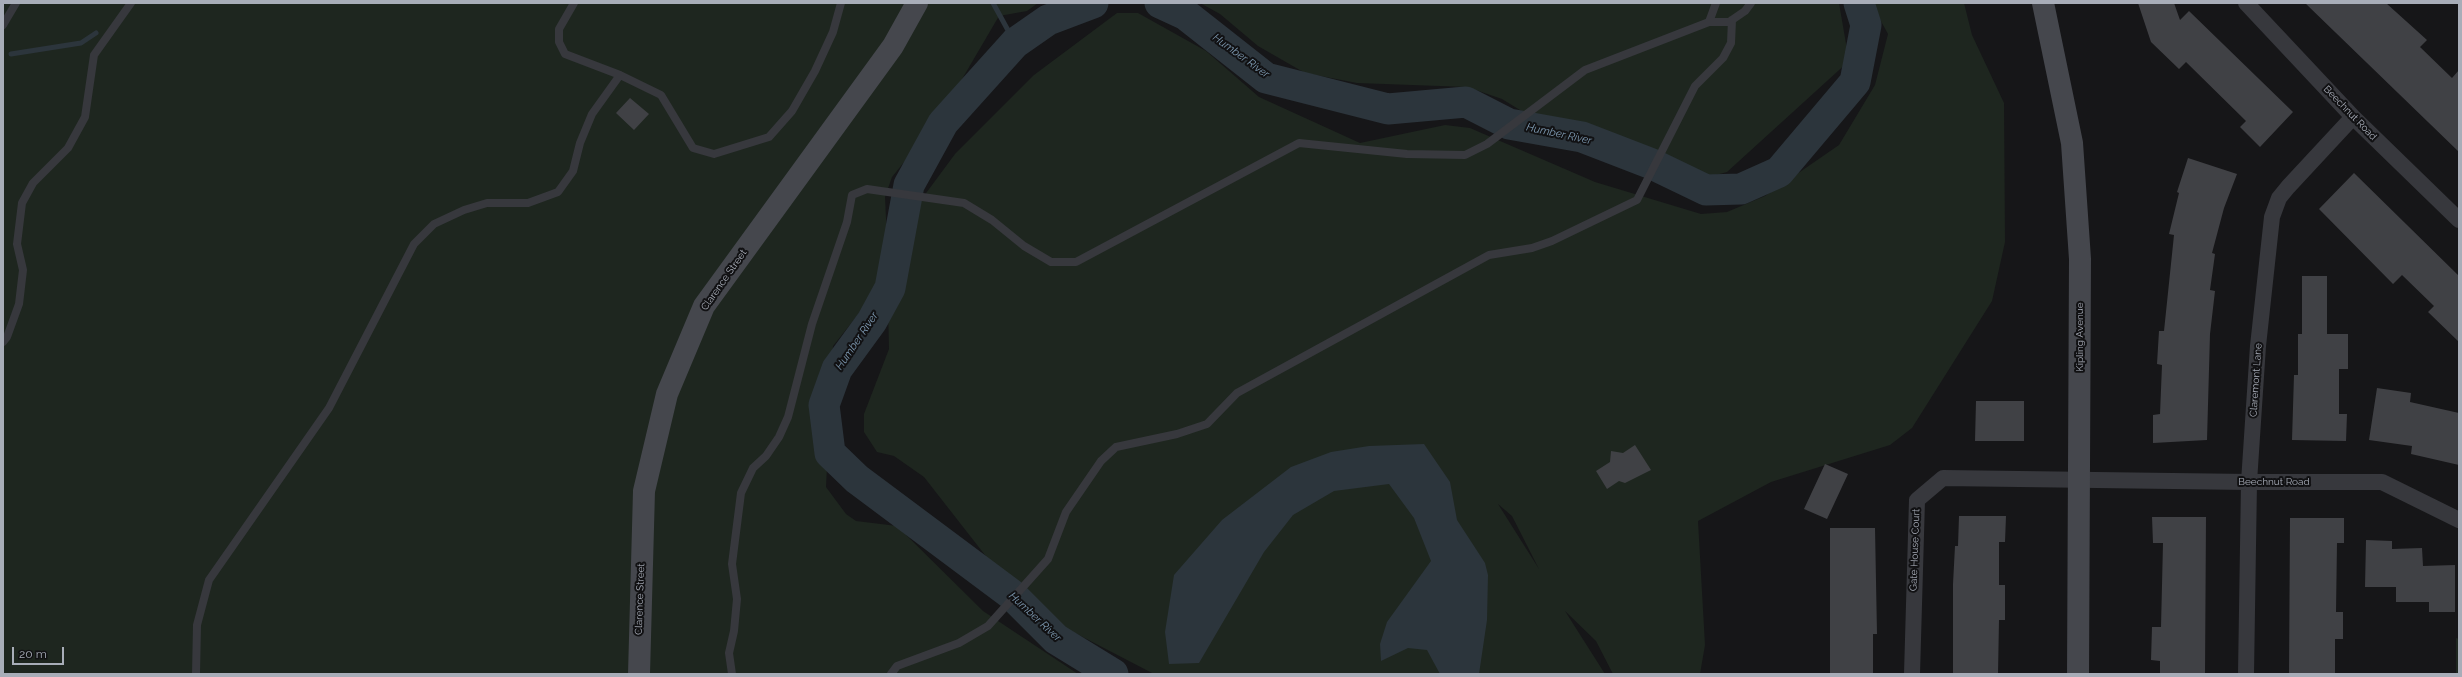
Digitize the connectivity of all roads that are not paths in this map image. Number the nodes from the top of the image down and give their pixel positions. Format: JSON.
{"nodes":[{"id":1,"x":16,"y":3,"type":"edge"},
{"id":2,"x":131,"y":3,"type":"edge"},
{"id":3,"x":574,"y":3,"type":"edge"},
{"id":4,"x":841,"y":3,"type":"edge"},
{"id":5,"x":917,"y":3,"type":"edge"},
{"id":6,"x":1716,"y":3,"type":"edge"},
{"id":7,"x":1751,"y":3,"type":"edge"},
{"id":8,"x":2043,"y":3,"type":"edge"},
{"id":9,"x":2246,"y":3,"type":"edge"},
{"id":10,"x":1732,"y":20,"type":"junction"},
{"id":11,"x":1709,"y":22,"type":"junction"},
{"id":12,"x":3,"y":25,"type":"edge"},
{"id":13,"x":620,"y":75,"type":"junction"},
{"id":14,"x":2352,"y":117,"type":"junction"},
{"id":15,"x":2459,"y":220,"type":"edge"},
{"id":16,"x":3,"y":342,"type":"edge"},
{"id":17,"x":2080,"y":480,"type":"junction"},
{"id":18,"x":2249,"y":482,"type":"junction"},
{"id":19,"x":2459,"y":520,"type":"edge"},
{"id":20,"x":196,"y":674,"type":"edge"},
{"id":21,"x":639,"y":674,"type":"edge"},
{"id":22,"x":731,"y":674,"type":"edge"},
{"id":23,"x":891,"y":674,"type":"edge"},
{"id":24,"x":1912,"y":674,"type":"edge"},
{"id":25,"x":2078,"y":674,"type":"edge"},
{"id":26,"x":2246,"y":674,"type":"edge"}],
"edges":[{"from":1,"to":12,"type":"lane"},
{"from":2,"to":16,"type":"lane"},
{"from":3,"to":13,"type":"lane"},
{"from":4,"to":13,"type":"lane"},
{"from":5,"to":21,"type":"street","name":"Clarence Street"},
{"from":6,"to":11,"type":"lane"},
{"from":7,"to":10,"type":"lane"},
{"from":8,"to":17,"type":"street","name":"Kipling Avenue"},
{"from":9,"to":14,"type":"street","name":"Beechnut Road"},
{"from":10,"to":11,"type":"lane"},
{"from":10,"to":23,"type":"lane"},
{"from":11,"to":22,"type":"lane"},
{"from":13,"to":20,"type":"lane"},
{"from":14,"to":15,"type":"street","name":"Beechnut Road"},
{"from":14,"to":18,"type":"street","name":"Claremont Lane"},
{"from":17,"to":18,"type":"street","name":"Beechnut Road"},
{"from":17,"to":24,"type":"street","name":"Gate House Court"},
{"from":17,"to":25,"type":"street","name":"Kipling Avenue"},
{"from":18,"to":19,"type":"street","name":"Beechnut Road"},
{"from":18,"to":26,"type":"street","name":"Claremont Lane"}]}
